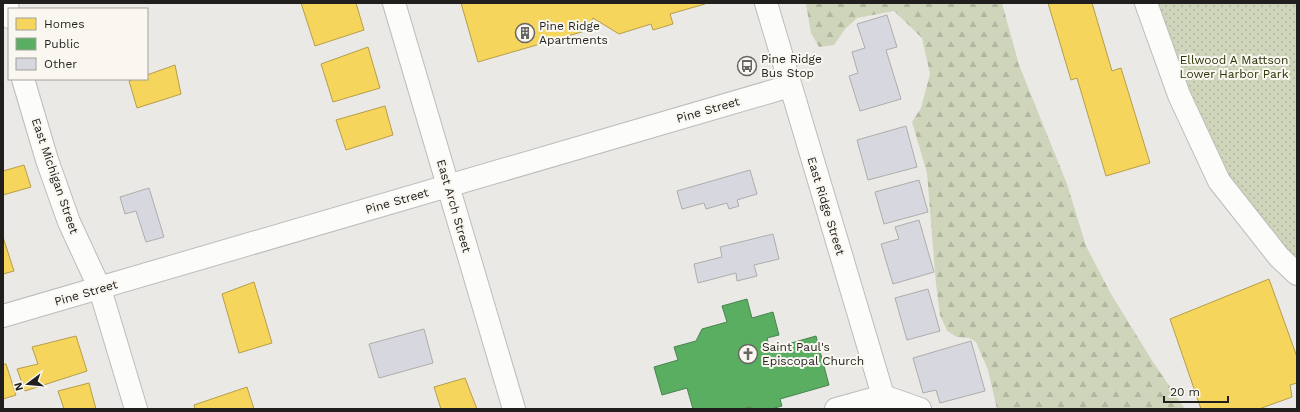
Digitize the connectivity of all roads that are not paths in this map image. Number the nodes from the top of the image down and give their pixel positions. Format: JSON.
{"nodes":[{"id":1,"x":394,"y":3,"type":"edge"},
{"id":2,"x":766,"y":3,"type":"edge"},
{"id":3,"x":1146,"y":3,"type":"edge"},
{"id":4,"x":23,"y":80,"type":"edge"},
{"id":5,"x":790,"y":86,"type":"junction"},
{"id":6,"x":448,"y":186,"type":"junction"},
{"id":7,"x":1297,"y":274,"type":"edge"},
{"id":8,"x":100,"y":289,"type":"junction"},
{"id":9,"x":3,"y":316,"type":"edge"},
{"id":10,"x":885,"y":402,"type":"edge"},
{"id":11,"x":136,"y":409,"type":"edge"},
{"id":12,"x":514,"y":409,"type":"edge"},
{"id":13,"x":836,"y":409,"type":"edge"},
{"id":14,"x":920,"y":409,"type":"edge"}],
"edges":[{"from":1,"to":6,"type":"street","name":"East Arch Street"},
{"from":2,"to":5,"type":"street","name":"East Ridge Street"},
{"from":3,"to":7,"type":"street"},
{"from":4,"to":8,"type":"street","name":"East Michigan Street"},
{"from":5,"to":6,"type":"street","name":"Pine Street"},
{"from":5,"to":10,"type":"street","name":"East Ridge Street"},
{"from":6,"to":8,"type":"street","name":"Pine Street"},
{"from":6,"to":12,"type":"street","name":"East Arch Street"},
{"from":8,"to":9,"type":"street","name":"Pine Street"},
{"from":8,"to":11,"type":"street","name":"East Michigan Street"},
{"from":10,"to":13,"type":"street"},
{"from":10,"to":14,"type":"street"}]}
